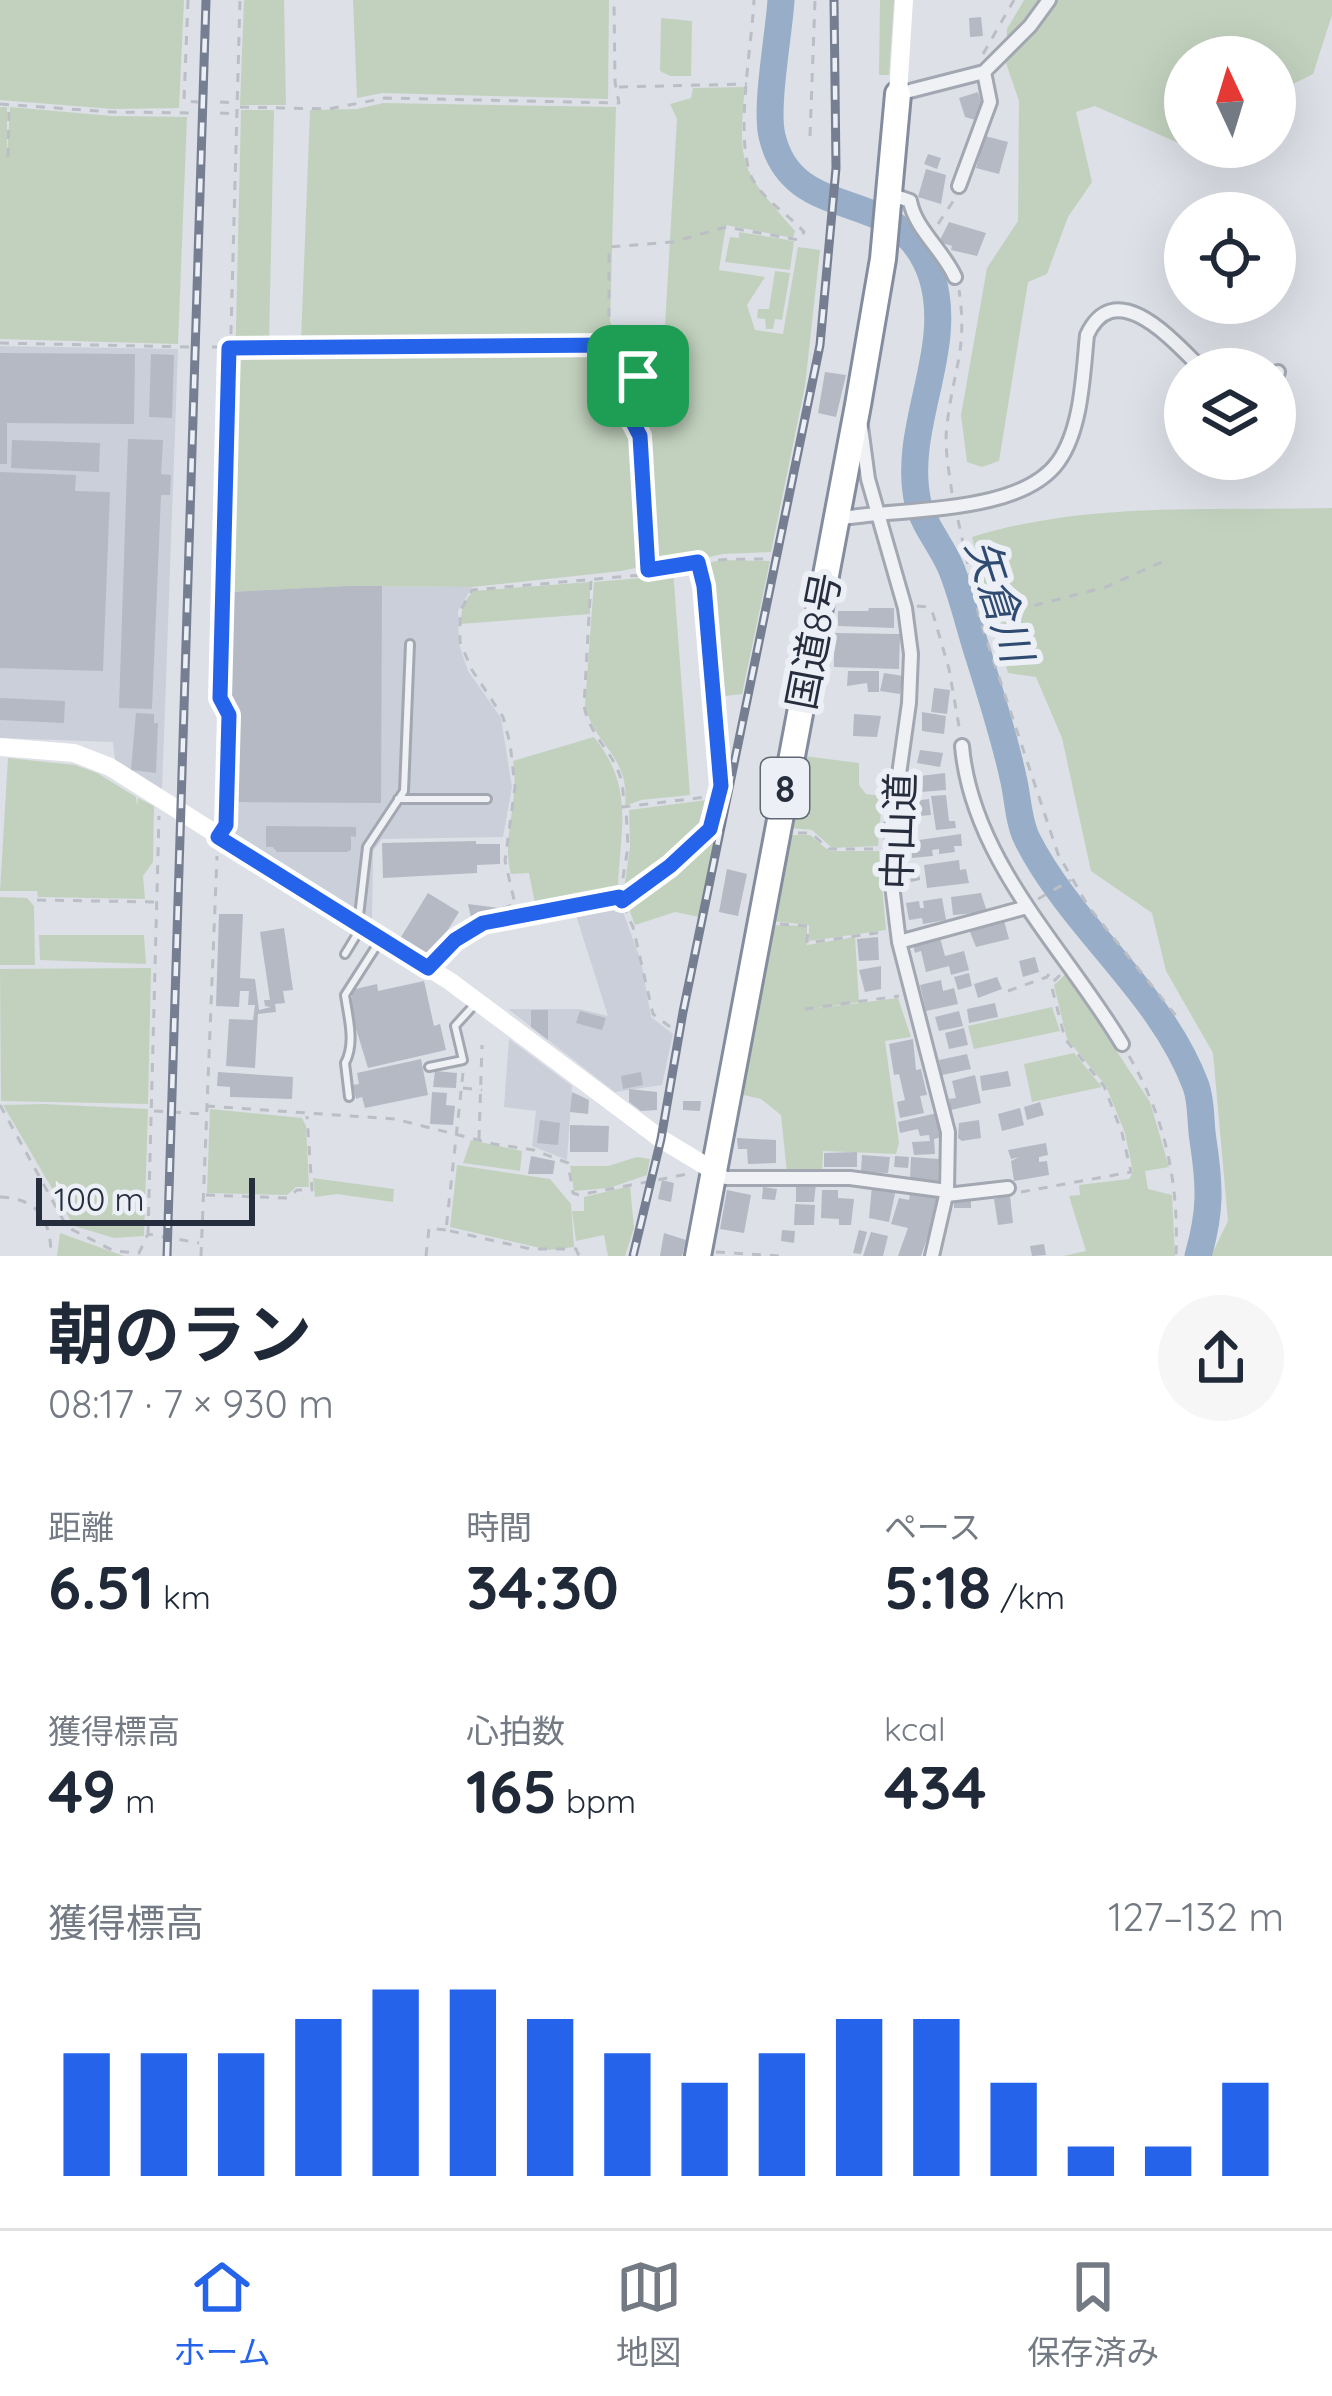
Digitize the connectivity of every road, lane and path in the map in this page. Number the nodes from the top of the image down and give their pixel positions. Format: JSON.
{"nodes":[{"id":1,"x":188,"y":0,"type":"edge"},
{"id":2,"x":240,"y":0,"type":"edge"},
{"id":3,"x":614,"y":0,"type":"edge"},
{"id":4,"x":754,"y":0,"type":"edge"},
{"id":5,"x":815,"y":0,"type":"edge"},
{"id":6,"x":904,"y":0,"type":"edge"},
{"id":7,"x":1014,"y":0,"type":"edge"},
{"id":8,"x":1049,"y":0,"type":"edge"},
{"id":9,"x":985,"y":72,"type":"junction"},
{"id":10,"x":749,"y":83,"type":"junction"},
{"id":11,"x":617,"y":87,"type":"junction"},
{"id":12,"x":898,"y":94,"type":"junction"},
{"id":13,"x":199,"y":102,"type":"dead end"},
{"id":14,"x":220,"y":102,"type":"dead end"},
{"id":15,"x":0,"y":104,"type":"edge"},
{"id":16,"x":9,"y":105,"type":"junction"},
{"id":17,"x":237,"y":108,"type":"junction"},
{"id":18,"x":198,"y":112,"type":"dead end"},
{"id":19,"x":220,"y":113,"type":"dead end"},
{"id":20,"x":810,"y":136,"type":"dead end"},
{"id":21,"x":8,"y":157,"type":"dead end"},
{"id":22,"x":959,"y":186,"type":"joint"},
{"id":23,"x":890,"y":197,"type":"junction"},
{"id":24,"x":931,"y":236,"type":"junction"},
{"id":25,"x":955,"y":277,"type":"joint"},
{"id":26,"x":0,"y":343,"type":"edge"},
{"id":27,"x":613,"y":345,"type":"junction"},
{"id":28,"x":191,"y":347,"type":"dead end"},
{"id":29,"x":212,"y":347,"type":"dead end"},
{"id":30,"x":229,"y":348,"type":"junction"},
{"id":31,"x":1181,"y":348,"type":"edge"},
{"id":32,"x":857,"y":472,"type":"junction"},
{"id":33,"x":952,"y":504,"type":"junction"},
{"id":34,"x":875,"y":512,"type":"junction"},
{"id":35,"x":836,"y":520,"type":"junction"},
{"id":36,"x":769,"y":559,"type":"dead end"},
{"id":37,"x":1164,"y":561,"type":"dead end"},
{"id":38,"x":698,"y":562,"type":"junction"},
{"id":39,"x":648,"y":570,"type":"junction"},
{"id":40,"x":591,"y":580,"type":"junction"},
{"id":41,"x":904,"y":608,"type":"junction"},
{"id":42,"x":980,"y":620,"type":"junction"},
{"id":43,"x":410,"y":644,"type":"dead end"},
{"id":44,"x":962,"y":746,"type":"joint"},
{"id":45,"x":0,"y":747,"type":"edge"},
{"id":46,"x":160,"y":798,"type":"junction"},
{"id":47,"x":488,"y":799,"type":"dead end"},
{"id":48,"x":716,"y":799,"type":"junction"},
{"id":49,"x":398,"y":800,"type":"junction"},
{"id":50,"x":626,"y":808,"type":"junction"},
{"id":51,"x":777,"y":832,"type":"junction"},
{"id":52,"x":218,"y":837,"type":"junction"},
{"id":53,"x":892,"y":848,"type":"junction"},
{"id":54,"x":1070,"y":881,"type":"junction"},
{"id":55,"x":621,"y":899,"type":"junction"},
{"id":56,"x":37,"y":900,"type":"dead end"},
{"id":57,"x":157,"y":902,"type":"junction"},
{"id":58,"x":1030,"y":904,"type":"junction"},
{"id":59,"x":518,"y":917,"type":"junction"},
{"id":60,"x":760,"y":923,"type":"junction"},
{"id":61,"x":359,"y":927,"type":"junction"},
{"id":62,"x":898,"y":936,"type":"junction"},
{"id":63,"x":381,"y":939,"type":"junction"},
{"id":64,"x":345,"y":954,"type":"dead end"},
{"id":65,"x":1065,"y":961,"type":"junction"},
{"id":66,"x":428,"y":968,"type":"junction"},
{"id":67,"x":1008,"y":991,"type":"dead end"},
{"id":68,"x":911,"y":994,"type":"junction"},
{"id":69,"x":478,"y":1002,"type":"junction"},
{"id":70,"x":805,"y":1009,"type":"dead end"},
{"id":71,"x":1177,"y":1017,"type":"dead end"},
{"id":72,"x":673,"y":1029,"type":"dead end"},
{"id":73,"x":1122,"y":1044,"type":"joint"},
{"id":74,"x":482,"y":1045,"type":"dead end"},
{"id":75,"x":463,"y":1060,"type":"junction"},
{"id":76,"x":429,"y":1067,"type":"dead end"},
{"id":77,"x":461,"y":1088,"type":"junction"},
{"id":78,"x":482,"y":1090,"type":"junction"},
{"id":79,"x":349,"y":1097,"type":"dead end"},
{"id":80,"x":0,"y":1105,"type":"edge"},
{"id":81,"x":206,"y":1106,"type":"junction"},
{"id":82,"x":152,"y":1111,"type":"junction"},
{"id":83,"x":206,"y":1114,"type":"junction"},
{"id":84,"x":307,"y":1114,"type":"junction"},
{"id":85,"x":456,"y":1135,"type":"junction"},
{"id":86,"x":479,"y":1140,"type":"junction"},
{"id":87,"x":706,"y":1167,"type":"junction"},
{"id":88,"x":1008,"y":1188,"type":"joint"},
{"id":89,"x":947,"y":1194,"type":"junction"},
{"id":90,"x":204,"y":1195,"type":"junction"},
{"id":91,"x":0,"y":1197,"type":"edge"},
{"id":92,"x":446,"y":1230,"type":"junction"},
{"id":93,"x":148,"y":1234,"type":"junction"},
{"id":94,"x":201,"y":1244,"type":"junction"},
{"id":95,"x":531,"y":1252,"type":"edge"},
{"id":96,"x":698,"y":1254,"type":"edge"},
{"id":97,"x":51,"y":1256,"type":"edge"},
{"id":98,"x":201,"y":1256,"type":"edge"},
{"id":99,"x":426,"y":1256,"type":"edge"},
{"id":100,"x":579,"y":1256,"type":"edge"},
{"id":101,"x":780,"y":1256,"type":"edge"},
{"id":102,"x":932,"y":1256,"type":"edge"},
{"id":103,"x":1177,"y":1256,"type":"edge"}],
"edges":[{"from":1,"to":13,"type":"path"},
{"from":2,"to":17,"type":"path"},
{"from":3,"to":11,"type":"path"},
{"from":4,"to":10,"type":"path"},
{"from":5,"to":20,"type":"path"},
{"from":6,"to":12,"type":"street"},
{"from":7,"to":9,"type":"path"},
{"from":8,"to":9,"type":"street"},
{"from":9,"to":12,"type":"street"},
{"from":9,"to":22,"type":"street"},
{"from":10,"to":11,"type":"path"},
{"from":10,"to":27,"type":"path"},
{"from":11,"to":17,"type":"path"},
{"from":12,"to":23,"type":"highway","name":"国道8号","number":"8"},
{"from":14,"to":17,"type":"path"},
{"from":15,"to":16,"type":"path"},
{"from":16,"to":18,"type":"path"},
{"from":16,"to":21,"type":"path"},
{"from":17,"to":19,"type":"path"},
{"from":17,"to":30,"type":"path"},
{"from":22,"to":24,"type":"path"},
{"from":23,"to":24,"type":"street"},
{"from":23,"to":32,"type":"highway","name":"国道8号","number":"8"},
{"from":24,"to":25,"type":"street"},
{"from":25,"to":33,"type":"path"},
{"from":26,"to":28,"type":"path"},
{"from":27,"to":30,"type":"path"},
{"from":27,"to":39,"type":"path"},
{"from":29,"to":30,"type":"path"},
{"from":30,"to":52,"type":"path"},
{"from":31,"to":33,"type":"street"},
{"from":32,"to":34,"type":"street","name":"中山道"},
{"from":32,"to":35,"type":"highway","name":"国道8号","number":"8"},
{"from":33,"to":34,"type":"street"},
{"from":33,"to":42,"type":"path"},
{"from":34,"to":35,"type":"street"},
{"from":34,"to":41,"type":"street","name":"中山道"},
{"from":35,"to":51,"type":"highway","name":"国道8号","number":"8"},
{"from":36,"to":38,"type":"path"},
{"from":37,"to":42,"type":"path"},
{"from":38,"to":39,"type":"path"},
{"from":38,"to":48,"type":"path"},
{"from":39,"to":40,"type":"path"},
{"from":40,"to":50,"type":"path"},
{"from":40,"to":59,"type":"path"},
{"from":41,"to":44,"type":"path"},
{"from":41,"to":53,"type":"street","name":"中山道"},
{"from":42,"to":54,"type":"path"},
{"from":43,"to":49,"type":"lane"},
{"from":44,"to":58,"type":"street"},
{"from":45,"to":46,"type":"street"},
{"from":46,"to":52,"type":"street"},
{"from":46,"to":57,"type":"path"},
{"from":47,"to":49,"type":"lane"},
{"from":48,"to":50,"type":"path"},
{"from":48,"to":55,"type":"path"},
{"from":49,"to":61,"type":"lane"},
{"from":50,"to":55,"type":"path"},
{"from":51,"to":53,"type":"path"},
{"from":51,"to":60,"type":"highway","name":"国道8号","number":"8"},
{"from":52,"to":61,"type":"street"},
{"from":52,"to":81,"type":"path"},
{"from":53,"to":62,"type":"street","name":"中山道"},
{"from":54,"to":58,"type":"path"},
{"from":54,"to":71,"type":"path"},
{"from":55,"to":59,"type":"path"},
{"from":55,"to":72,"type":"path"},
{"from":56,"to":57,"type":"path"},
{"from":57,"to":82,"type":"path"},
{"from":58,"to":62,"type":"street"},
{"from":58,"to":65,"type":"street"},
{"from":59,"to":66,"type":"path"},
{"from":60,"to":62,"type":"path"},
{"from":60,"to":87,"type":"highway","name":"国道8号","number":"8"},
{"from":61,"to":63,"type":"street"},
{"from":61,"to":64,"type":"lane"},
{"from":62,"to":68,"type":"street","name":"中山道"},
{"from":63,"to":66,"type":"street"},
{"from":63,"to":79,"type":"lane"},
{"from":65,"to":67,"type":"path"},
{"from":65,"to":73,"type":"street"},
{"from":65,"to":88,"type":"path"},
{"from":66,"to":69,"type":"street"},
{"from":68,"to":70,"type":"path"},
{"from":68,"to":89,"type":"street","name":"中山道"},
{"from":69,"to":75,"type":"lane"},
{"from":69,"to":87,"type":"street"},
{"from":73,"to":103,"type":"path"},
{"from":74,"to":78,"type":"path"},
{"from":75,"to":76,"type":"lane"},
{"from":75,"to":77,"type":"path"},
{"from":77,"to":78,"type":"path"},
{"from":77,"to":85,"type":"path"},
{"from":78,"to":86,"type":"path"},
{"from":80,"to":93,"type":"path"},
{"from":81,"to":83,"type":"path"},
{"from":81,"to":84,"type":"path"},
{"from":82,"to":83,"type":"path"},
{"from":82,"to":93,"type":"path"},
{"from":83,"to":90,"type":"path"},
{"from":84,"to":85,"type":"path"},
{"from":84,"to":90,"type":"path"},
{"from":85,"to":86,"type":"path"},
{"from":85,"to":92,"type":"path"},
{"from":86,"to":87,"type":"path"},
{"from":87,"to":89,"type":"street"},
{"from":87,"to":96,"type":"highway","name":"国道8号","number":"8"},
{"from":88,"to":89,"type":"street"},
{"from":89,"to":102,"type":"street","name":"中山道"},
{"from":90,"to":94,"type":"path"},
{"from":91,"to":97,"type":"path"},
{"from":92,"to":95,"type":"path"},
{"from":92,"to":99,"type":"path"},
{"from":93,"to":94,"type":"path"},
{"from":94,"to":98,"type":"path"},
{"from":95,"to":100,"type":"path"},
{"from":96,"to":101,"type":"path"}]}
